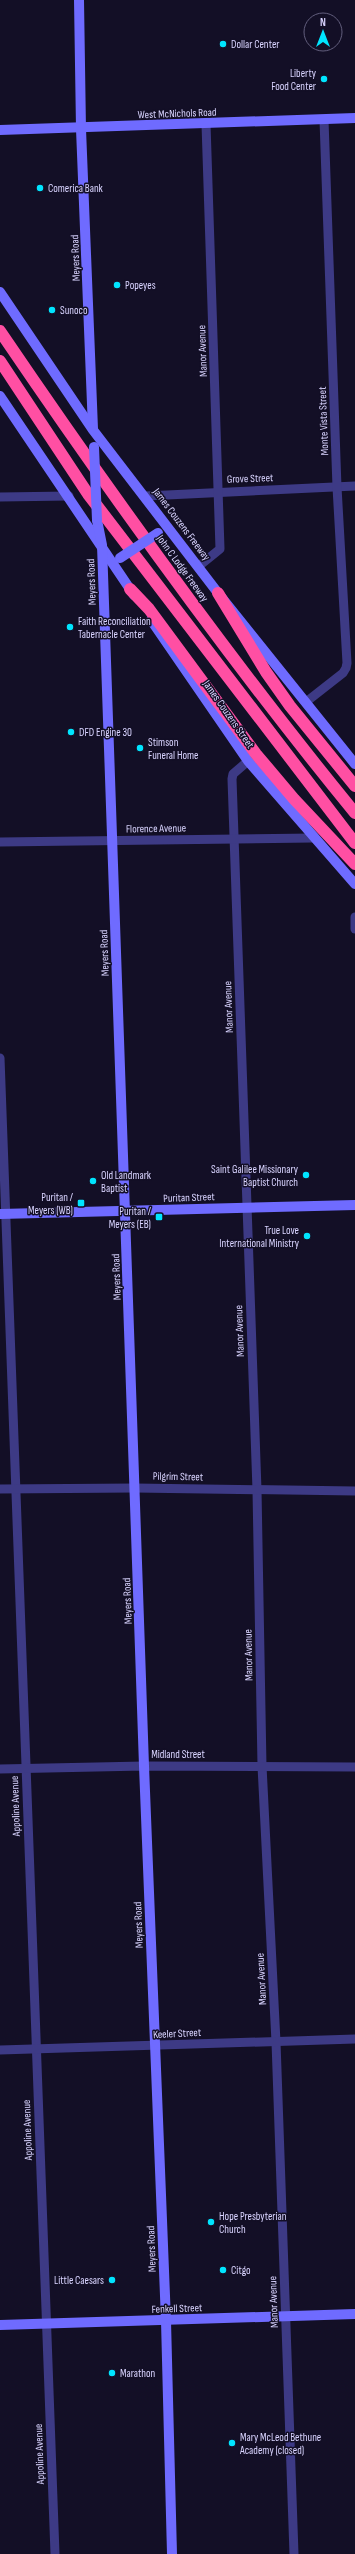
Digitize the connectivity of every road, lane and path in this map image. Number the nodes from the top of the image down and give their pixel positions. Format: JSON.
{"nodes":[{"id":1,"x":79,"y":0,"type":"edge"},
{"id":2,"x":355,"y":118,"type":"edge"},
{"id":3,"x":324,"y":120,"type":"junction"},
{"id":4,"x":206,"y":124,"type":"junction"},
{"id":5,"x":80,"y":129,"type":"junction"},
{"id":6,"x":0,"y":130,"type":"edge"},
{"id":7,"x":0,"y":292,"type":"edge"},
{"id":8,"x":0,"y":331,"type":"edge"},
{"id":9,"x":0,"y":361,"type":"edge"},
{"id":10,"x":1,"y":400,"type":"edge"},
{"id":11,"x":94,"y":430,"type":"junction"},
{"id":12,"x":355,"y":486,"type":"edge"},
{"id":13,"x":337,"y":487,"type":"junction"},
{"id":14,"x":218,"y":491,"type":"junction"},
{"id":15,"x":69,"y":496,"type":"junction"},
{"id":16,"x":146,"y":496,"type":"junction"},
{"id":17,"x":0,"y":497,"type":"edge"},
{"id":18,"x":168,"y":525,"type":"junction"},
{"id":19,"x":102,"y":545,"type":"junction"},
{"id":20,"x":117,"y":561,"type":"junction"},
{"id":21,"x":199,"y":566,"type":"junction"},
{"id":22,"x":130,"y":589,"type":"junction"},
{"id":23,"x":218,"y":593,"type":"junction"},
{"id":24,"x":306,"y":702,"type":"junction"},
{"id":25,"x":248,"y":761,"type":"junction"},
{"id":26,"x":355,"y":764,"type":"edge"},
{"id":27,"x":355,"y":786,"type":"edge"},
{"id":28,"x":355,"y":813,"type":"edge"},
{"id":29,"x":313,"y":838,"type":"junction"},
{"id":30,"x":234,"y":839,"type":"junction"},
{"id":31,"x":112,"y":841,"type":"junction"},
{"id":32,"x":0,"y":842,"type":"edge"},
{"id":33,"x":355,"y":843,"type":"edge"},
{"id":34,"x":355,"y":864,"type":"edge"},
{"id":35,"x":355,"y":884,"type":"edge"},
{"id":36,"x":355,"y":917,"type":"edge"},
{"id":37,"x":355,"y":929,"type":"edge"},
{"id":38,"x":0,"y":1058,"type":"edge"},
{"id":39,"x":355,"y":1205,"type":"edge"},
{"id":40,"x":246,"y":1208,"type":"junction"},
{"id":41,"x":126,"y":1211,"type":"junction"},
{"id":42,"x":3,"y":1214,"type":"edge"},
{"id":43,"x":135,"y":1488,"type":"junction"},
{"id":44,"x":18,"y":1489,"type":"junction"},
{"id":45,"x":0,"y":1490,"type":"edge"},
{"id":46,"x":257,"y":1490,"type":"junction"},
{"id":47,"x":355,"y":1491,"type":"edge"},
{"id":48,"x":144,"y":1766,"type":"junction"},
{"id":49,"x":262,"y":1766,"type":"junction"},
{"id":50,"x":355,"y":1767,"type":"edge"},
{"id":51,"x":25,"y":1768,"type":"junction"},
{"id":52,"x":0,"y":1769,"type":"edge"},
{"id":53,"x":355,"y":2039,"type":"edge"},
{"id":54,"x":276,"y":2042,"type":"junction"},
{"id":55,"x":155,"y":2046,"type":"junction"},
{"id":56,"x":36,"y":2049,"type":"junction"},
{"id":57,"x":0,"y":2050,"type":"edge"},
{"id":58,"x":355,"y":2314,"type":"edge"},
{"id":59,"x":286,"y":2316,"type":"junction"},
{"id":60,"x":166,"y":2321,"type":"junction"},
{"id":61,"x":47,"y":2324,"type":"junction"},
{"id":62,"x":0,"y":2325,"type":"edge"},
{"id":63,"x":55,"y":2554,"type":"edge"},
{"id":64,"x":172,"y":2554,"type":"edge"},
{"id":65,"x":294,"y":2554,"type":"edge"}],
"edges":[{"from":1,"to":5,"type":"street","name":"Meyers Road"},
{"from":2,"to":3,"type":"street","name":"West McNichols Road"},
{"from":3,"to":4,"type":"street","name":"West McNichols Road"},
{"from":3,"to":13,"type":"street","name":"Monte Vista Street"},
{"from":4,"to":5,"type":"street","name":"West McNichols Road"},
{"from":4,"to":14,"type":"street","name":"Manor Avenue"},
{"from":5,"to":6,"type":"street","name":"West McNichols Road"},
{"from":5,"to":11,"type":"street","name":"Meyers Road"},
{"from":7,"to":11,"type":"street","name":"James Couzens Freeway"},
{"from":8,"to":28,"type":"highway","name":"John C Lodge Freeway"},
{"from":9,"to":33,"type":"highway"},
{"from":10,"to":15,"type":"street"},
{"from":11,"to":16,"type":"street","name":"James Couzens Freeway"},
{"from":11,"to":19,"type":"street","name":"Meyers Road","bridge":true},
{"from":12,"to":13,"type":"street","name":"Grove Street"},
{"from":13,"to":14,"type":"street","name":"Grove Street"},
{"from":13,"to":24,"type":"street","name":"Monte Vista Street"},
{"from":14,"to":16,"type":"street","name":"Grove Street"},
{"from":14,"to":21,"type":"street","name":"Manor Avenue"},
{"from":15,"to":17,"type":"street"},
{"from":15,"to":19,"type":"street"},
{"from":16,"to":18,"type":"street","name":"James Couzens Freeway"},
{"from":18,"to":20,"type":"street","bridge":true},
{"from":18,"to":21,"type":"street","name":"James Couzens Freeway"},
{"from":19,"to":20,"type":"street","name":"James Couzens Street"},
{"from":19,"to":31,"type":"street","name":"Meyers Road"},
{"from":20,"to":22,"type":"street","name":"James Couzens Street"},
{"from":21,"to":23,"type":"street","name":"James Couzens Freeway"},
{"from":22,"to":25,"type":"street","name":"James Couzens Street"},
{"from":22,"to":34,"type":"highway"},
{"from":23,"to":24,"type":"street","name":"James Couzens Freeway"},
{"from":23,"to":27,"type":"highway"},
{"from":24,"to":26,"type":"street","name":"James Couzens Freeway"},
{"from":25,"to":29,"type":"street","name":"James Couzens Street"},
{"from":25,"to":30,"type":"street","name":"Manor Avenue"},
{"from":29,"to":30,"type":"street","name":"Florence Avenue"},
{"from":29,"to":35,"type":"street","name":"James Couzens Street"},
{"from":30,"to":31,"type":"street","name":"Florence Avenue"},
{"from":30,"to":40,"type":"street","name":"Manor Avenue"},
{"from":31,"to":32,"type":"street","name":"Florence Avenue"},
{"from":31,"to":41,"type":"street","name":"Meyers Road"},
{"from":36,"to":37,"type":"street"},
{"from":38,"to":42,"type":"street","name":"Appoline Avenue"},
{"from":39,"to":40,"type":"street","name":"Puritan Street"},
{"from":40,"to":41,"type":"street","name":"Puritan Street"},
{"from":40,"to":46,"type":"street","name":"Manor Avenue"},
{"from":41,"to":42,"type":"street","name":"Puritan Street"},
{"from":41,"to":43,"type":"street","name":"Meyers Road"},
{"from":42,"to":44,"type":"street","name":"Appoline Avenue"},
{"from":43,"to":44,"type":"street","name":"Pilgrim Street"},
{"from":43,"to":46,"type":"street","name":"Pilgrim Street"},
{"from":43,"to":48,"type":"street","name":"Meyers Road"},
{"from":44,"to":45,"type":"street","name":"Pilgrim Street"},
{"from":44,"to":51,"type":"street","name":"Appoline Avenue"},
{"from":46,"to":47,"type":"street","name":"Pilgrim Street"},
{"from":46,"to":49,"type":"street","name":"Manor Avenue"},
{"from":48,"to":49,"type":"street","name":"Midland Street"},
{"from":48,"to":51,"type":"street","name":"Midland Street"},
{"from":48,"to":55,"type":"street","name":"Meyers Road"},
{"from":49,"to":50,"type":"street","name":"Midland Street"},
{"from":49,"to":54,"type":"street","name":"Manor Avenue"},
{"from":51,"to":52,"type":"street","name":"Midland Street"},
{"from":51,"to":56,"type":"street","name":"Appoline Avenue"},
{"from":53,"to":54,"type":"street","name":"Keeler Street"},
{"from":54,"to":55,"type":"street","name":"Keeler Street"},
{"from":54,"to":59,"type":"street","name":"Manor Avenue"},
{"from":55,"to":56,"type":"street","name":"Keeler Street"},
{"from":55,"to":60,"type":"street","name":"Meyers Road"},
{"from":56,"to":57,"type":"street","name":"Keeler Street"},
{"from":56,"to":61,"type":"street","name":"Appoline Avenue"},
{"from":58,"to":59,"type":"street","name":"Fenkell Street"},
{"from":59,"to":60,"type":"street","name":"Fenkell Street"},
{"from":59,"to":65,"type":"street","name":"Manor Avenue"},
{"from":60,"to":61,"type":"street","name":"Fenkell Street"},
{"from":60,"to":64,"type":"street","name":"Meyers Road"},
{"from":61,"to":62,"type":"street","name":"Fenkell Street"},
{"from":61,"to":63,"type":"street","name":"Appoline Avenue"}]}
